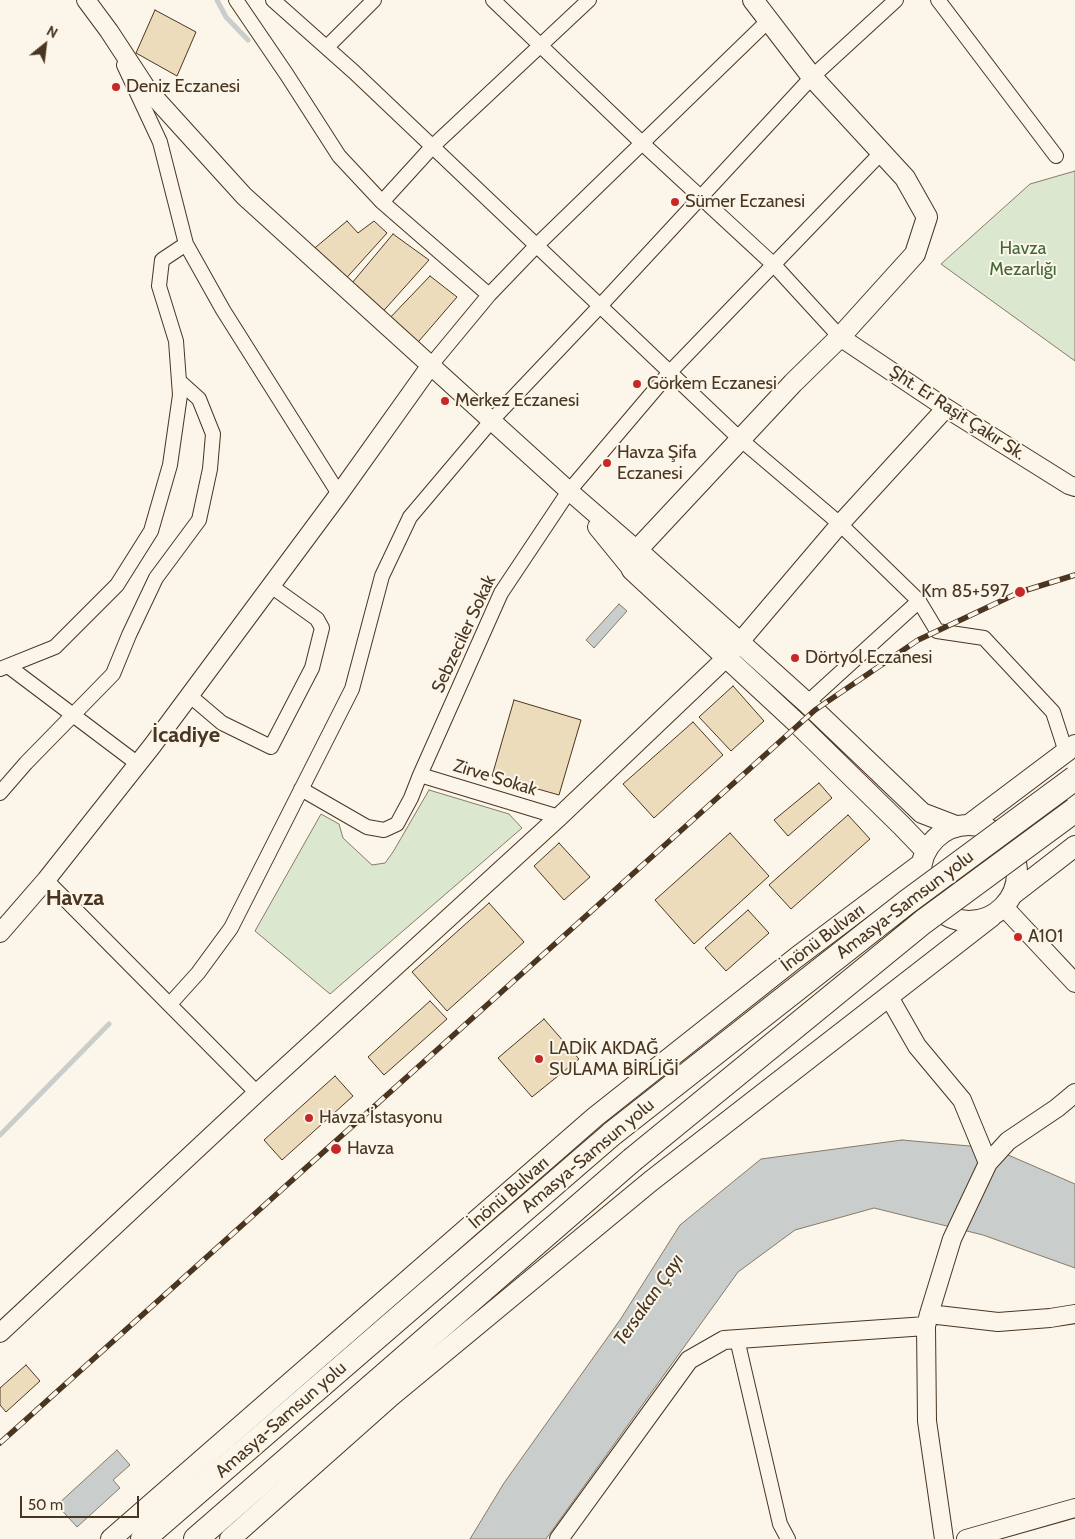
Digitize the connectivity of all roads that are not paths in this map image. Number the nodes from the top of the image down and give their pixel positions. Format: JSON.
{"nodes":[{"id":1,"x":86,"y":0,"type":"edge"},
{"id":2,"x":103,"y":0,"type":"edge"},
{"id":3,"x":236,"y":0,"type":"edge"},
{"id":4,"x":273,"y":0,"type":"edge"},
{"id":5,"x":374,"y":0,"type":"edge"},
{"id":6,"x":493,"y":0,"type":"edge"},
{"id":7,"x":589,"y":0,"type":"edge"},
{"id":8,"x":753,"y":0,"type":"edge"},
{"id":9,"x":896,"y":0,"type":"edge"},
{"id":10,"x":938,"y":0,"type":"edge"},
{"id":11,"x":768,"y":21,"type":"junction"},
{"id":12,"x":108,"y":31,"type":"junction"},
{"id":13,"x":541,"y":45,"type":"junction"},
{"id":14,"x":327,"y":48,"type":"junction"},
{"id":15,"x":812,"y":78,"type":"junction"},
{"id":16,"x":642,"y":143,"type":"junction"},
{"id":17,"x":433,"y":146,"type":"junction"},
{"id":18,"x":882,"y":152,"type":"junction"},
{"id":19,"x":1056,"y":156,"type":"dead end"},
{"id":20,"x":700,"y":198,"type":"junction"},
{"id":21,"x":382,"y":202,"type":"junction"},
{"id":22,"x":186,"y":244,"type":"junction"},
{"id":23,"x":537,"y":245,"type":"junction"},
{"id":24,"x":774,"y":265,"type":"junction"},
{"id":25,"x":489,"y":295,"type":"junction"},
{"id":26,"x":600,"y":306,"type":"junction"},
{"id":27,"x":840,"y":337,"type":"junction"},
{"id":28,"x":431,"y":365,"type":"junction"},
{"id":29,"x":670,"y":372,"type":"junction"},
{"id":30,"x":179,"y":381,"type":"junction"},
{"id":31,"x":946,"y":408,"type":"junction"},
{"id":32,"x":492,"y":420,"type":"junction"},
{"id":33,"x":740,"y":439,"type":"junction"},
{"id":34,"x":1075,"y":487,"type":"edge"},
{"id":35,"x":569,"y":491,"type":"junction"},
{"id":36,"x":339,"y":494,"type":"junction"},
{"id":37,"x":840,"y":524,"type":"junction"},
{"id":38,"x":637,"y":550,"type":"junction"},
{"id":39,"x":632,"y":570,"type":"junction"},
{"id":40,"x":270,"y":586,"type":"junction"},
{"id":41,"x":919,"y":601,"type":"junction"},
{"id":42,"x":739,"y":641,"type":"junction"},
{"id":43,"x":727,"y":657,"type":"junction"},
{"id":44,"x":4,"y":668,"type":"edge"},
{"id":45,"x":190,"y":696,"type":"junction"},
{"id":46,"x":807,"y":703,"type":"junction"},
{"id":47,"x":73,"y":715,"type":"junction"},
{"id":48,"x":1070,"y":748,"type":"edge"},
{"id":49,"x":138,"y":764,"type":"junction"},
{"id":50,"x":420,"y":775,"type":"junction"},
{"id":51,"x":1075,"y":778,"type":"edge"},
{"id":52,"x":301,"y":789,"type":"junction"},
{"id":53,"x":0,"y":793,"type":"edge"},
{"id":54,"x":1075,"y":810,"type":"edge"},
{"id":55,"x":559,"y":817,"type":"junction"},
{"id":56,"x":963,"y":825,"type":"junction"},
{"id":57,"x":1075,"y":846,"type":"edge"},
{"id":58,"x":923,"y":858,"type":"junction"},
{"id":59,"x":46,"y":880,"type":"junction"},
{"id":60,"x":1003,"y":905,"type":"junction"},
{"id":61,"x":0,"y":933,"type":"edge"},
{"id":62,"x":1075,"y":983,"type":"edge"},
{"id":63,"x":889,"y":996,"type":"junction"},
{"id":64,"x":170,"y":1004,"type":"junction"},
{"id":65,"x":257,"y":1093,"type":"junction"},
{"id":66,"x":1075,"y":1093,"type":"edge"},
{"id":67,"x":988,"y":1163,"type":"junction"},
{"id":68,"x":1075,"y":1314,"type":"edge"},
{"id":69,"x":928,"y":1320,"type":"junction"},
{"id":70,"x":0,"y":1333,"type":"edge"},
{"id":71,"x":737,"y":1339,"type":"junction"},
{"id":72,"x":1075,"y":1508,"type":"edge"},
{"id":73,"x":111,"y":1539,"type":"edge"},
{"id":74,"x":143,"y":1539,"type":"edge"},
{"id":75,"x":196,"y":1539,"type":"edge"},
{"id":76,"x":230,"y":1539,"type":"edge"},
{"id":77,"x":559,"y":1539,"type":"edge"},
{"id":78,"x":788,"y":1539,"type":"edge"},
{"id":79,"x":944,"y":1539,"type":"edge"},
{"id":80,"x":966,"y":1539,"type":"edge"}],
"edges":[{"from":1,"to":12,"type":"street"},
{"from":2,"to":12,"type":"street"},
{"from":3,"to":21,"type":"street"},
{"from":4,"to":14,"type":"street"},
{"from":5,"to":14,"type":"street"},
{"from":6,"to":13,"type":"street"},
{"from":7,"to":13,"type":"street"},
{"from":8,"to":11,"type":"main road"},
{"from":9,"to":15,"type":"street"},
{"from":10,"to":19,"type":"street"},
{"from":11,"to":15,"type":"main road"},
{"from":11,"to":16,"type":"street"},
{"from":12,"to":22,"type":"street"},
{"from":12,"to":28,"type":"street"},
{"from":13,"to":16,"type":"street"},
{"from":13,"to":17,"type":"street"},
{"from":14,"to":17,"type":"street"},
{"from":15,"to":18,"type":"main road"},
{"from":15,"to":20,"type":"street"},
{"from":16,"to":20,"type":"street"},
{"from":16,"to":23,"type":"street"},
{"from":17,"to":21,"type":"street"},
{"from":17,"to":23,"type":"street"},
{"from":18,"to":24,"type":"street","name":"Sebzeciler Sokak"},
{"from":18,"to":27,"type":"main road"},
{"from":20,"to":24,"type":"street"},
{"from":20,"to":26,"type":"street"},
{"from":21,"to":25,"type":"street"},
{"from":22,"to":30,"type":"street"},
{"from":22,"to":36,"type":"street"},
{"from":23,"to":25,"type":"street"},
{"from":23,"to":26,"type":"street"},
{"from":24,"to":27,"type":"street"},
{"from":24,"to":29,"type":"street","name":"Sebzeciler Sokak"},
{"from":25,"to":28,"type":"street"},
{"from":26,"to":29,"type":"street"},
{"from":26,"to":32,"type":"street"},
{"from":27,"to":31,"type":"street","name":"Şht. Er Raşit Çakır Sk."},
{"from":27,"to":33,"type":"main road"},
{"from":28,"to":32,"type":"street"},
{"from":28,"to":36,"type":"street"},
{"from":29,"to":33,"type":"street"},
{"from":29,"to":35,"type":"street","name":"Sebzeciler Sokak"},
{"from":30,"to":44,"type":"street"},
{"from":30,"to":47,"type":"street"},
{"from":31,"to":34,"type":"street","name":"Şht. Er Raşit Çakır Sk."},
{"from":31,"to":37,"type":"street"},
{"from":32,"to":35,"type":"street"},
{"from":32,"to":52,"type":"street"},
{"from":33,"to":37,"type":"street"},
{"from":33,"to":38,"type":"main road"},
{"from":35,"to":38,"type":"street"},
{"from":35,"to":39,"type":"street"},
{"from":35,"to":50,"type":"street","name":"Sebzeciler Sokak"},
{"from":36,"to":40,"type":"street"},
{"from":37,"to":41,"type":"street"},
{"from":37,"to":42,"type":"street"},
{"from":38,"to":39,"type":"main road"},
{"from":38,"to":42,"type":"main road"},
{"from":39,"to":43,"type":"main road"},
{"from":40,"to":45,"type":"street"},
{"from":40,"to":45,"type":"street"},
{"from":41,"to":46,"type":"street"},
{"from":41,"to":48,"type":"street"},
{"from":42,"to":43,"type":"street"},
{"from":42,"to":46,"type":"main road"},
{"from":43,"to":55,"type":"street"},
{"from":43,"to":58,"type":"main road"},
{"from":44,"to":47,"type":"street"},
{"from":45,"to":49,"type":"street"},
{"from":46,"to":56,"type":"main road"},
{"from":47,"to":49,"type":"street"},
{"from":47,"to":53,"type":"street"},
{"from":48,"to":56,"type":"main road"},
{"from":49,"to":59,"type":"street"},
{"from":50,"to":52,"type":"street","name":"Sebzeciler Sokak"},
{"from":50,"to":55,"type":"street","name":"Zirve Sokak"},
{"from":51,"to":74,"type":"highway","name":"Amasya-Samsun yolu","bridge":true},
{"from":52,"to":64,"type":"street"},
{"from":54,"to":75,"type":"highway","name":"Amasya-Samsun yolu","bridge":true},
{"from":55,"to":65,"type":"street"},
{"from":56,"to":58,"type":"main road"},
{"from":56,"to":60,"type":"main road"},
{"from":57,"to":60,"type":"main road"},
{"from":58,"to":60,"type":"main road"},
{"from":58,"to":73,"type":"main road","name":"İnönü Bulvarı"},
{"from":59,"to":61,"type":"street"},
{"from":59,"to":64,"type":"street"},
{"from":60,"to":62,"type":"street"},
{"from":60,"to":63,"type":"main road"},
{"from":63,"to":67,"type":"street"},
{"from":63,"to":76,"type":"main road"},
{"from":64,"to":65,"type":"street"},
{"from":65,"to":70,"type":"street"},
{"from":66,"to":67,"type":"street"},
{"from":67,"to":69,"type":"street"},
{"from":68,"to":69,"type":"street"},
{"from":69,"to":71,"type":"street"},
{"from":69,"to":79,"type":"street"},
{"from":71,"to":77,"type":"street"},
{"from":71,"to":78,"type":"street"},
{"from":72,"to":80,"type":"street"}]}
